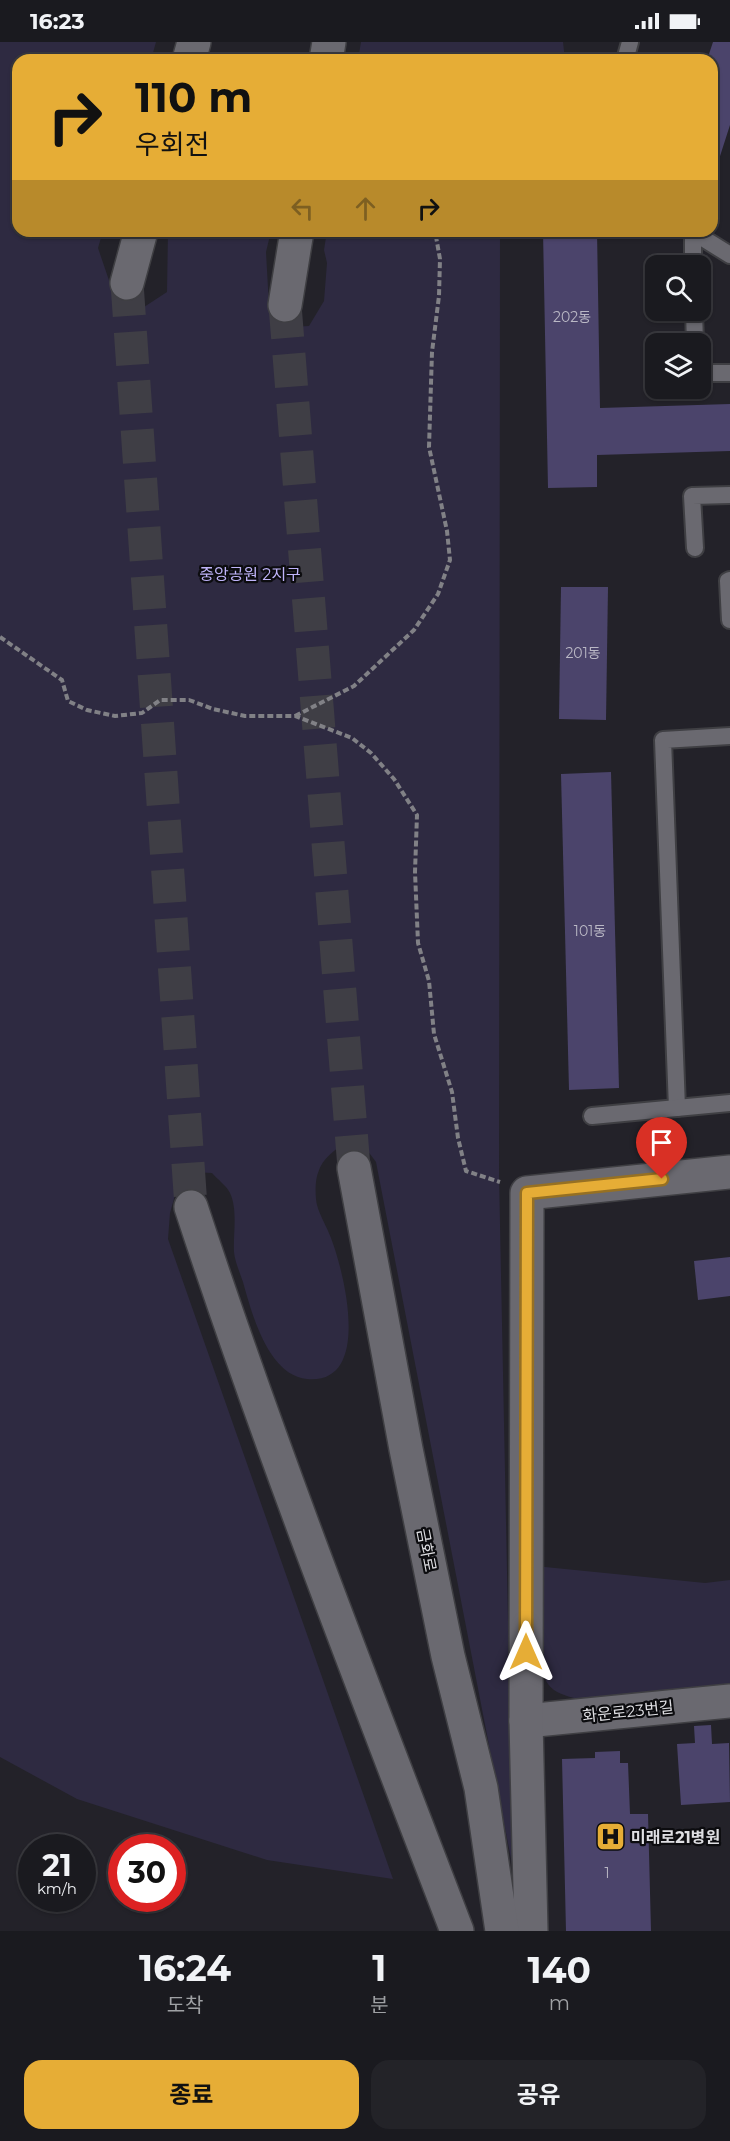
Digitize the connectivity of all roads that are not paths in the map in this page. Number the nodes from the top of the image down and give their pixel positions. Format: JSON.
{"nodes":[{"id":1,"x":139,"y":237,"type":"edge"},
{"id":2,"x":296,"y":237,"type":"edge"},
{"id":3,"x":692,"y":237,"type":"edge"},
{"id":4,"x":702,"y":237,"type":"edge"},
{"id":5,"x":693,"y":255,"type":"edge"},
{"id":6,"x":730,"y":255,"type":"edge"},
{"id":7,"x":127,"y":283,"type":"tunnel mouth"},
{"id":8,"x":285,"y":305,"type":"tunnel mouth"},
{"id":9,"x":711,"y":373,"type":"edge"},
{"id":10,"x":730,"y":373,"type":"edge"},
{"id":11,"x":730,"y":495,"type":"edge"},
{"id":12,"x":695,"y":548,"type":"dead end"},
{"id":13,"x":730,"y":580,"type":"edge"},
{"id":14,"x":730,"y":620,"type":"edge"},
{"id":15,"x":730,"y":736,"type":"edge"},
{"id":16,"x":730,"y":1103,"type":"edge"},
{"id":17,"x":677,"y":1108,"type":"junction"},
{"id":18,"x":592,"y":1116,"type":"dead end"},
{"id":19,"x":354,"y":1168,"type":"tunnel mouth"},
{"id":20,"x":730,"y":1172,"type":"edge"},
{"id":21,"x":191,"y":1207,"type":"tunnel mouth"},
{"id":22,"x":730,"y":1701,"type":"edge"},
{"id":23,"x":526,"y":1721,"type":"junction"},
{"id":24,"x":456,"y":1931,"type":"edge"},
{"id":25,"x":502,"y":1931,"type":"edge"},
{"id":26,"x":531,"y":1931,"type":"edge"}],
"edges":[{"from":1,"to":7,"type":"main road"},
{"from":2,"to":8,"type":"main road"},
{"from":3,"to":5,"type":"lane"},
{"from":4,"to":6,"type":"lane"},
{"from":9,"to":10,"type":"lane"},
{"from":11,"to":12,"type":"lane"},
{"from":13,"to":14,"type":"lane"},
{"from":15,"to":17,"type":"lane"},
{"from":16,"to":17,"type":"lane"},
{"from":17,"to":18,"type":"lane"},
{"from":19,"to":25,"type":"main road","name":"금화로"},
{"from":20,"to":23,"type":"main road"},
{"from":21,"to":24,"type":"main road"},
{"from":22,"to":23,"type":"main road","name":"화운로23번길"},
{"from":23,"to":26,"type":"main road"}]}
